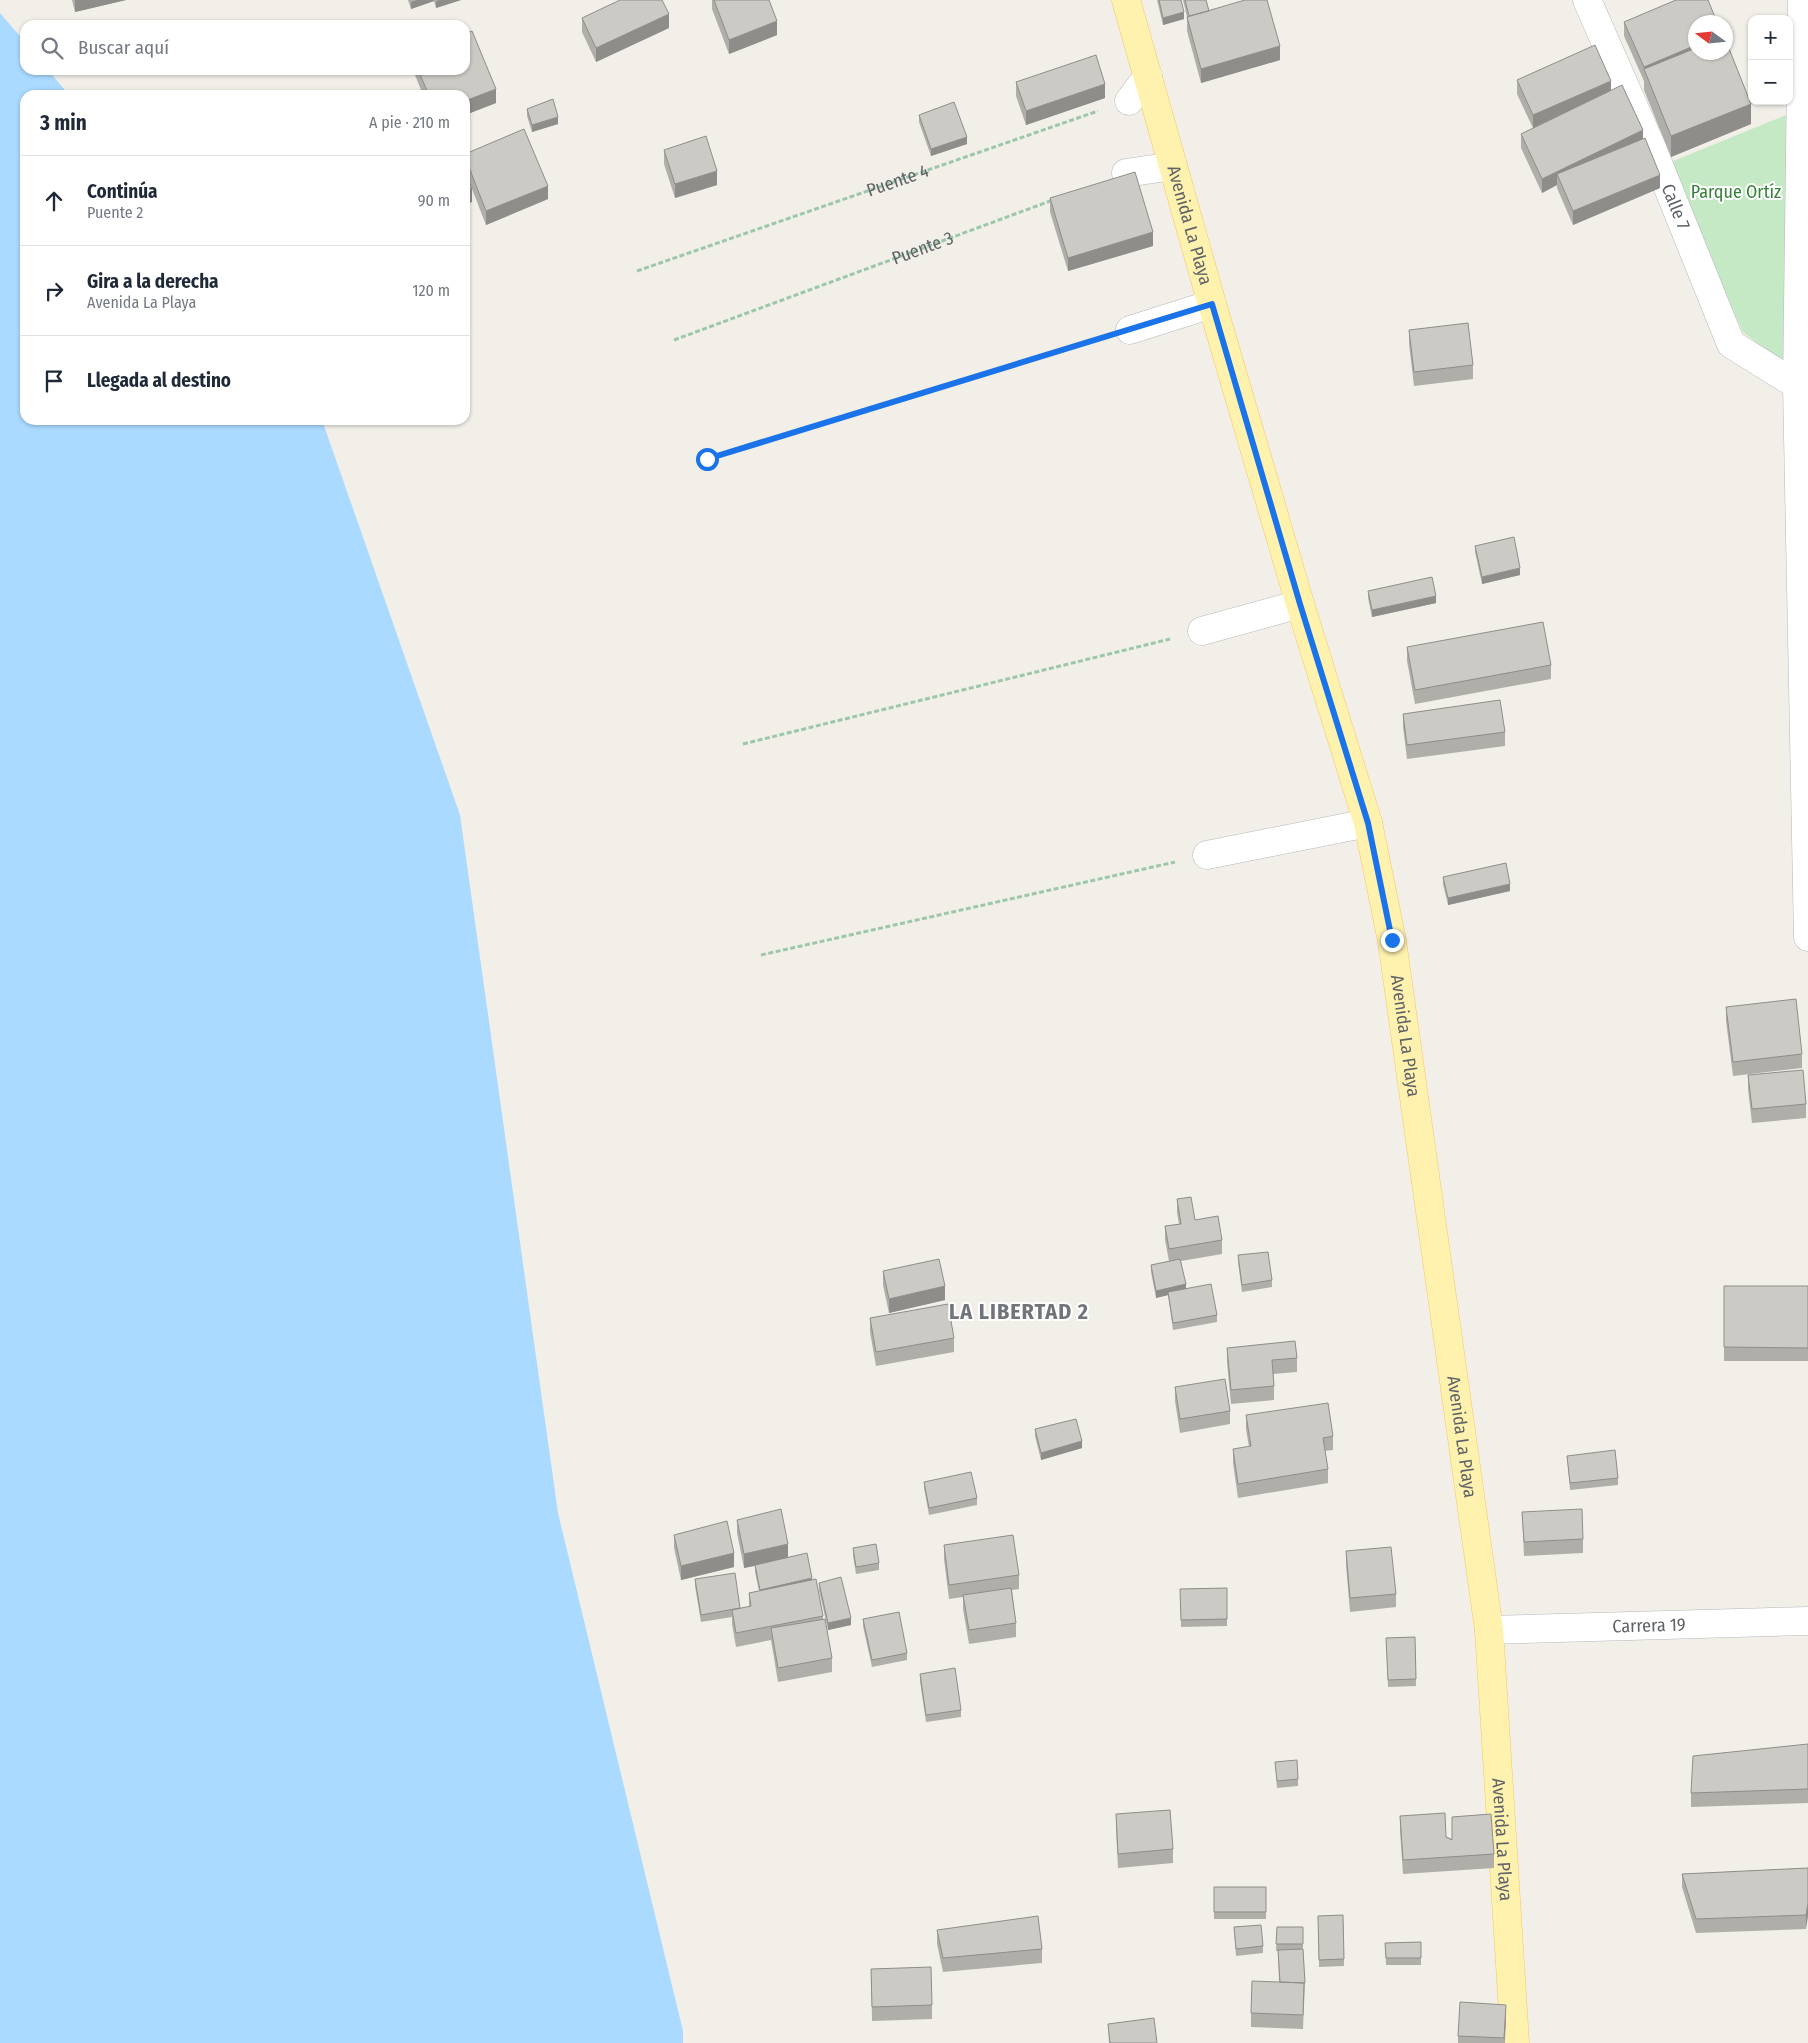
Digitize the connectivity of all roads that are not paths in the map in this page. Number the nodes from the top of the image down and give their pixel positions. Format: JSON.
{"nodes":[{"id":1,"x":1126,"y":0,"type":"edge"},
{"id":2,"x":1587,"y":0,"type":"edge"},
{"id":3,"x":1802,"y":0,"type":"edge"},
{"id":4,"x":1148,"y":76,"type":"junction"},
{"id":5,"x":1129,"y":101,"type":"road end"},
{"id":6,"x":1173,"y":166,"type":"junction"},
{"id":7,"x":1126,"y":173,"type":"edge"},
{"id":8,"x":1212,"y":304,"type":"junction"},
{"id":9,"x":1130,"y":330,"type":"road end"},
{"id":10,"x":1802,"y":385,"type":"edge"},
{"id":11,"x":1300,"y":604,"type":"junction"},
{"id":12,"x":1202,"y":631,"type":"road end"},
{"id":13,"x":1368,"y":823,"type":"junction"},
{"id":14,"x":1807,"y":828,"type":"edge"},
{"id":15,"x":1207,"y":855,"type":"road end"},
{"id":16,"x":1808,"y":937,"type":"edge"},
{"id":17,"x":1808,"y":1621,"type":"edge"},
{"id":18,"x":1489,"y":1630,"type":"junction"},
{"id":19,"x":1514,"y":2043,"type":"edge"}],
"edges":[{"from":1,"to":4,"type":"main road","name":"Avenida La Playa"},
{"from":2,"to":10,"type":"street","name":"Calle 7"},
{"from":3,"to":10,"type":"street"},
{"from":4,"to":5,"type":"street"},
{"from":4,"to":6,"type":"main road","name":"Avenida La Playa"},
{"from":6,"to":7,"type":"street"},
{"from":6,"to":8,"type":"main road","name":"Avenida La Playa"},
{"from":8,"to":9,"type":"street"},
{"from":8,"to":11,"type":"main road","name":"Avenida La Playa"},
{"from":10,"to":14,"type":"street"},
{"from":11,"to":12,"type":"street"},
{"from":11,"to":13,"type":"main road","name":"Avenida La Playa"},
{"from":13,"to":15,"type":"street"},
{"from":13,"to":18,"type":"main road","name":"Avenida La Playa"},
{"from":14,"to":16,"type":"street"},
{"from":17,"to":18,"type":"street","name":"Carrera 19"},
{"from":18,"to":19,"type":"main road","name":"Avenida La Playa"}]}
